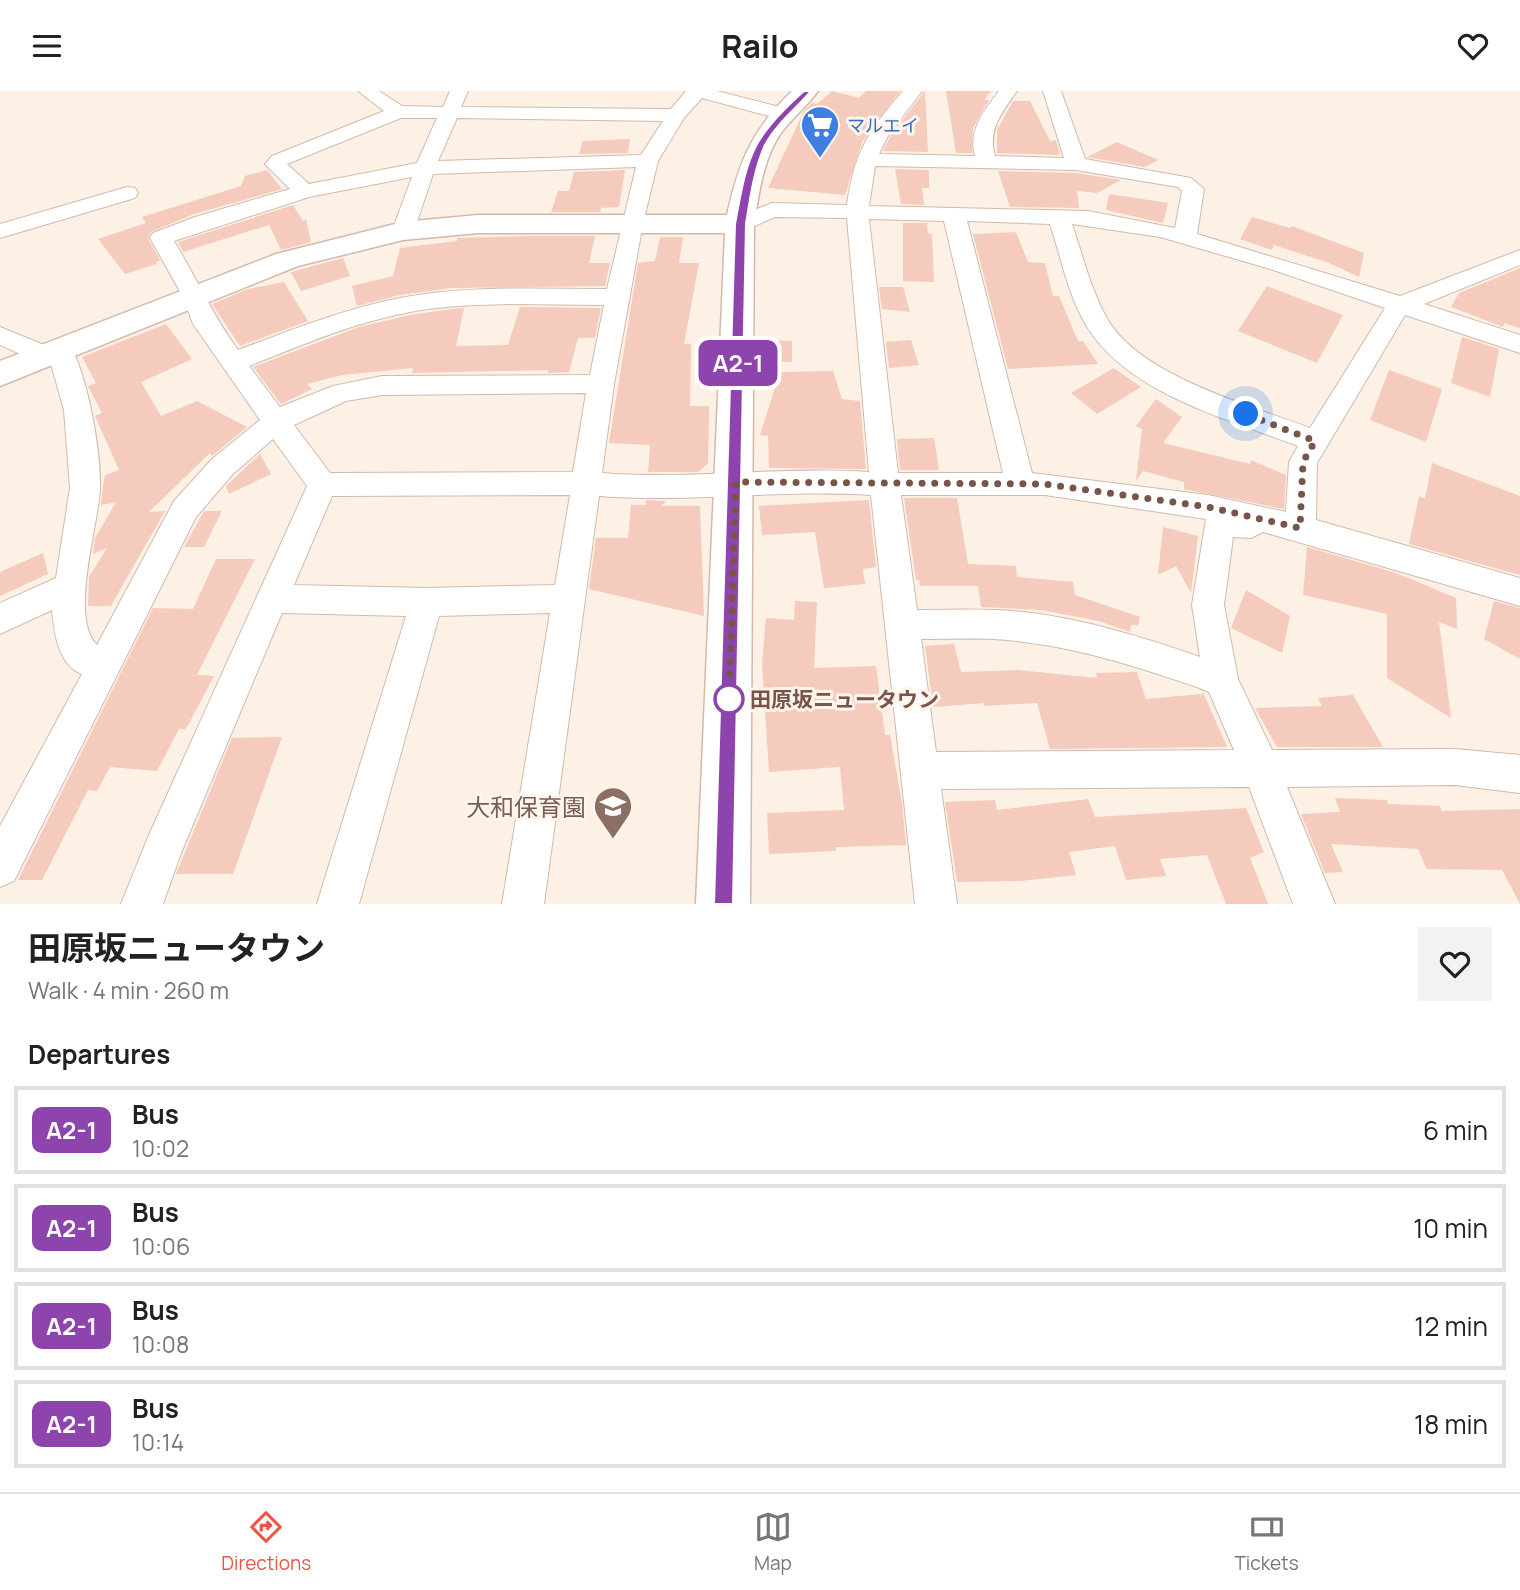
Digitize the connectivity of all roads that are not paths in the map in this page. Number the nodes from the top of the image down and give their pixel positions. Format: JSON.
{"nodes":[{"id":1,"x":367,"y":91,"type":"edge"},
{"id":2,"x":459,"y":91,"type":"edge"},
{"id":3,"x":697,"y":91,"type":"edge"},
{"id":4,"x":914,"y":91,"type":"edge"},
{"id":5,"x":1008,"y":91,"type":"edge"},
{"id":6,"x":1052,"y":91,"type":"edge"},
{"id":7,"x":795,"y":103,"type":"edge"},
{"id":8,"x":398,"y":113,"type":"junction"},
{"id":9,"x":449,"y":114,"type":"junction"},
{"id":10,"x":677,"y":115,"type":"junction"},
{"id":11,"x":865,"y":160,"type":"junction"},
{"id":12,"x":648,"y":161,"type":"junction"},
{"id":13,"x":987,"y":162,"type":"junction"},
{"id":14,"x":1076,"y":164,"type":"junction"},
{"id":15,"x":425,"y":168,"type":"junction"},
{"id":16,"x":304,"y":191,"type":"junction"},
{"id":17,"x":127,"y":193,"type":"dead end"},
{"id":18,"x":857,"y":212,"type":"junction"},
{"id":19,"x":954,"y":215,"type":"junction"},
{"id":20,"x":1059,"y":217,"type":"junction"},
{"id":21,"x":632,"y":223,"type":"junction"},
{"id":22,"x":740,"y":224,"type":"junction"},
{"id":23,"x":0,"y":231,"type":"edge"},
{"id":24,"x":403,"y":231,"type":"junction"},
{"id":25,"x":1185,"y":236,"type":"junction"},
{"id":26,"x":1520,"y":257,"type":"edge"},
{"id":27,"x":194,"y":295,"type":"junction"},
{"id":28,"x":618,"y":296,"type":"junction"},
{"id":29,"x":1399,"y":305,"type":"junction"},
{"id":30,"x":0,"y":335,"type":"edge"},
{"id":31,"x":1520,"y":344,"type":"edge"},
{"id":32,"x":53,"y":353,"type":"junction"},
{"id":33,"x":233,"y":362,"type":"junction"},
{"id":34,"x":0,"y":374,"type":"edge"},
{"id":35,"x":601,"y":384,"type":"junction"},
{"id":36,"x":276,"y":422,"type":"junction"},
{"id":37,"x":1315,"y":441,"type":"junction"},
{"id":38,"x":736,"y":482,"type":"junction"},
{"id":39,"x":584,"y":483,"type":"junction"},
{"id":40,"x":885,"y":484,"type":"junction"},
{"id":41,"x":1020,"y":484,"type":"junction"},
{"id":42,"x":322,"y":485,"type":"junction"},
{"id":43,"x":1300,"y":528,"type":"junction"},
{"id":44,"x":70,"y":587,"type":"junction"},
{"id":45,"x":1520,"y":592,"type":"edge"},
{"id":46,"x":271,"y":599,"type":"junction"},
{"id":47,"x":568,"y":599,"type":"junction"},
{"id":48,"x":427,"y":602,"type":"junction"},
{"id":49,"x":0,"y":619,"type":"edge"},
{"id":50,"x":902,"y":624,"type":"junction"},
{"id":51,"x":106,"y":662,"type":"junction"},
{"id":52,"x":1221,"y":680,"type":"junction"},
{"id":53,"x":1261,"y":768,"type":"junction"},
{"id":54,"x":919,"y":771,"type":"junction"},
{"id":55,"x":1520,"y":773,"type":"edge"},
{"id":56,"x":0,"y":867,"type":"edge"},
{"id":57,"x":142,"y":904,"type":"edge"},
{"id":58,"x":338,"y":904,"type":"edge"},
{"id":59,"x":523,"y":904,"type":"edge"},
{"id":60,"x":723,"y":904,"type":"edge"},
{"id":61,"x":936,"y":904,"type":"edge"},
{"id":62,"x":1314,"y":904,"type":"edge"}],
"edges":[{"from":1,"to":8,"type":"street"},
{"from":2,"to":9,"type":"street"},
{"from":3,"to":7,"type":"street"},
{"from":3,"to":10,"type":"street"},
{"from":4,"to":11,"type":"street"},
{"from":5,"to":13,"type":"street"},
{"from":6,"to":14,"type":"street"},
{"from":7,"to":22,"type":"main road"},
{"from":8,"to":9,"type":"street"},
{"from":8,"to":16,"type":"street"},
{"from":9,"to":10,"type":"street"},
{"from":9,"to":15,"type":"street"},
{"from":10,"to":12,"type":"street"},
{"from":11,"to":13,"type":"street"},
{"from":11,"to":18,"type":"street"},
{"from":12,"to":15,"type":"street"},
{"from":12,"to":21,"type":"street"},
{"from":13,"to":14,"type":"street"},
{"from":14,"to":25,"type":"street"},
{"from":15,"to":16,"type":"street"},
{"from":15,"to":24,"type":"street"},
{"from":16,"to":27,"type":"street"},
{"from":17,"to":23,"type":"street"},
{"from":18,"to":19,"type":"street"},
{"from":18,"to":22,"type":"street"},
{"from":18,"to":40,"type":"street"},
{"from":19,"to":20,"type":"street"},
{"from":19,"to":41,"type":"street"},
{"from":20,"to":25,"type":"street"},
{"from":20,"to":37,"type":"street"},
{"from":21,"to":22,"type":"main road"},
{"from":21,"to":24,"type":"main road"},
{"from":21,"to":28,"type":"street"},
{"from":22,"to":38,"type":"main road"},
{"from":24,"to":27,"type":"main road"},
{"from":25,"to":29,"type":"street"},
{"from":26,"to":29,"type":"street"},
{"from":27,"to":32,"type":"main road"},
{"from":27,"to":33,"type":"street"},
{"from":28,"to":33,"type":"street"},
{"from":28,"to":35,"type":"street"},
{"from":29,"to":31,"type":"street"},
{"from":29,"to":37,"type":"street"},
{"from":30,"to":32,"type":"street"},
{"from":32,"to":34,"type":"main road"},
{"from":32,"to":44,"type":"street"},
{"from":33,"to":36,"type":"street"},
{"from":35,"to":36,"type":"street"},
{"from":35,"to":39,"type":"street"},
{"from":36,"to":42,"type":"street"},
{"from":36,"to":51,"type":"street"},
{"from":37,"to":43,"type":"street"},
{"from":38,"to":39,"type":"street"},
{"from":38,"to":40,"type":"street"},
{"from":38,"to":60,"type":"main road"},
{"from":39,"to":42,"type":"street"},
{"from":39,"to":47,"type":"street"},
{"from":40,"to":41,"type":"street"},
{"from":40,"to":50,"type":"street"},
{"from":41,"to":43,"type":"street"},
{"from":42,"to":46,"type":"street"},
{"from":43,"to":45,"type":"street"},
{"from":43,"to":52,"type":"street"},
{"from":44,"to":49,"type":"street"},
{"from":44,"to":51,"type":"street"},
{"from":46,"to":48,"type":"street"},
{"from":46,"to":57,"type":"street"},
{"from":47,"to":48,"type":"street"},
{"from":47,"to":59,"type":"street"},
{"from":48,"to":58,"type":"street"},
{"from":50,"to":52,"type":"street"},
{"from":50,"to":54,"type":"street"},
{"from":51,"to":56,"type":"street"},
{"from":52,"to":53,"type":"street"},
{"from":53,"to":54,"type":"street"},
{"from":53,"to":55,"type":"street"},
{"from":53,"to":62,"type":"street"},
{"from":54,"to":61,"type":"street"}]}
